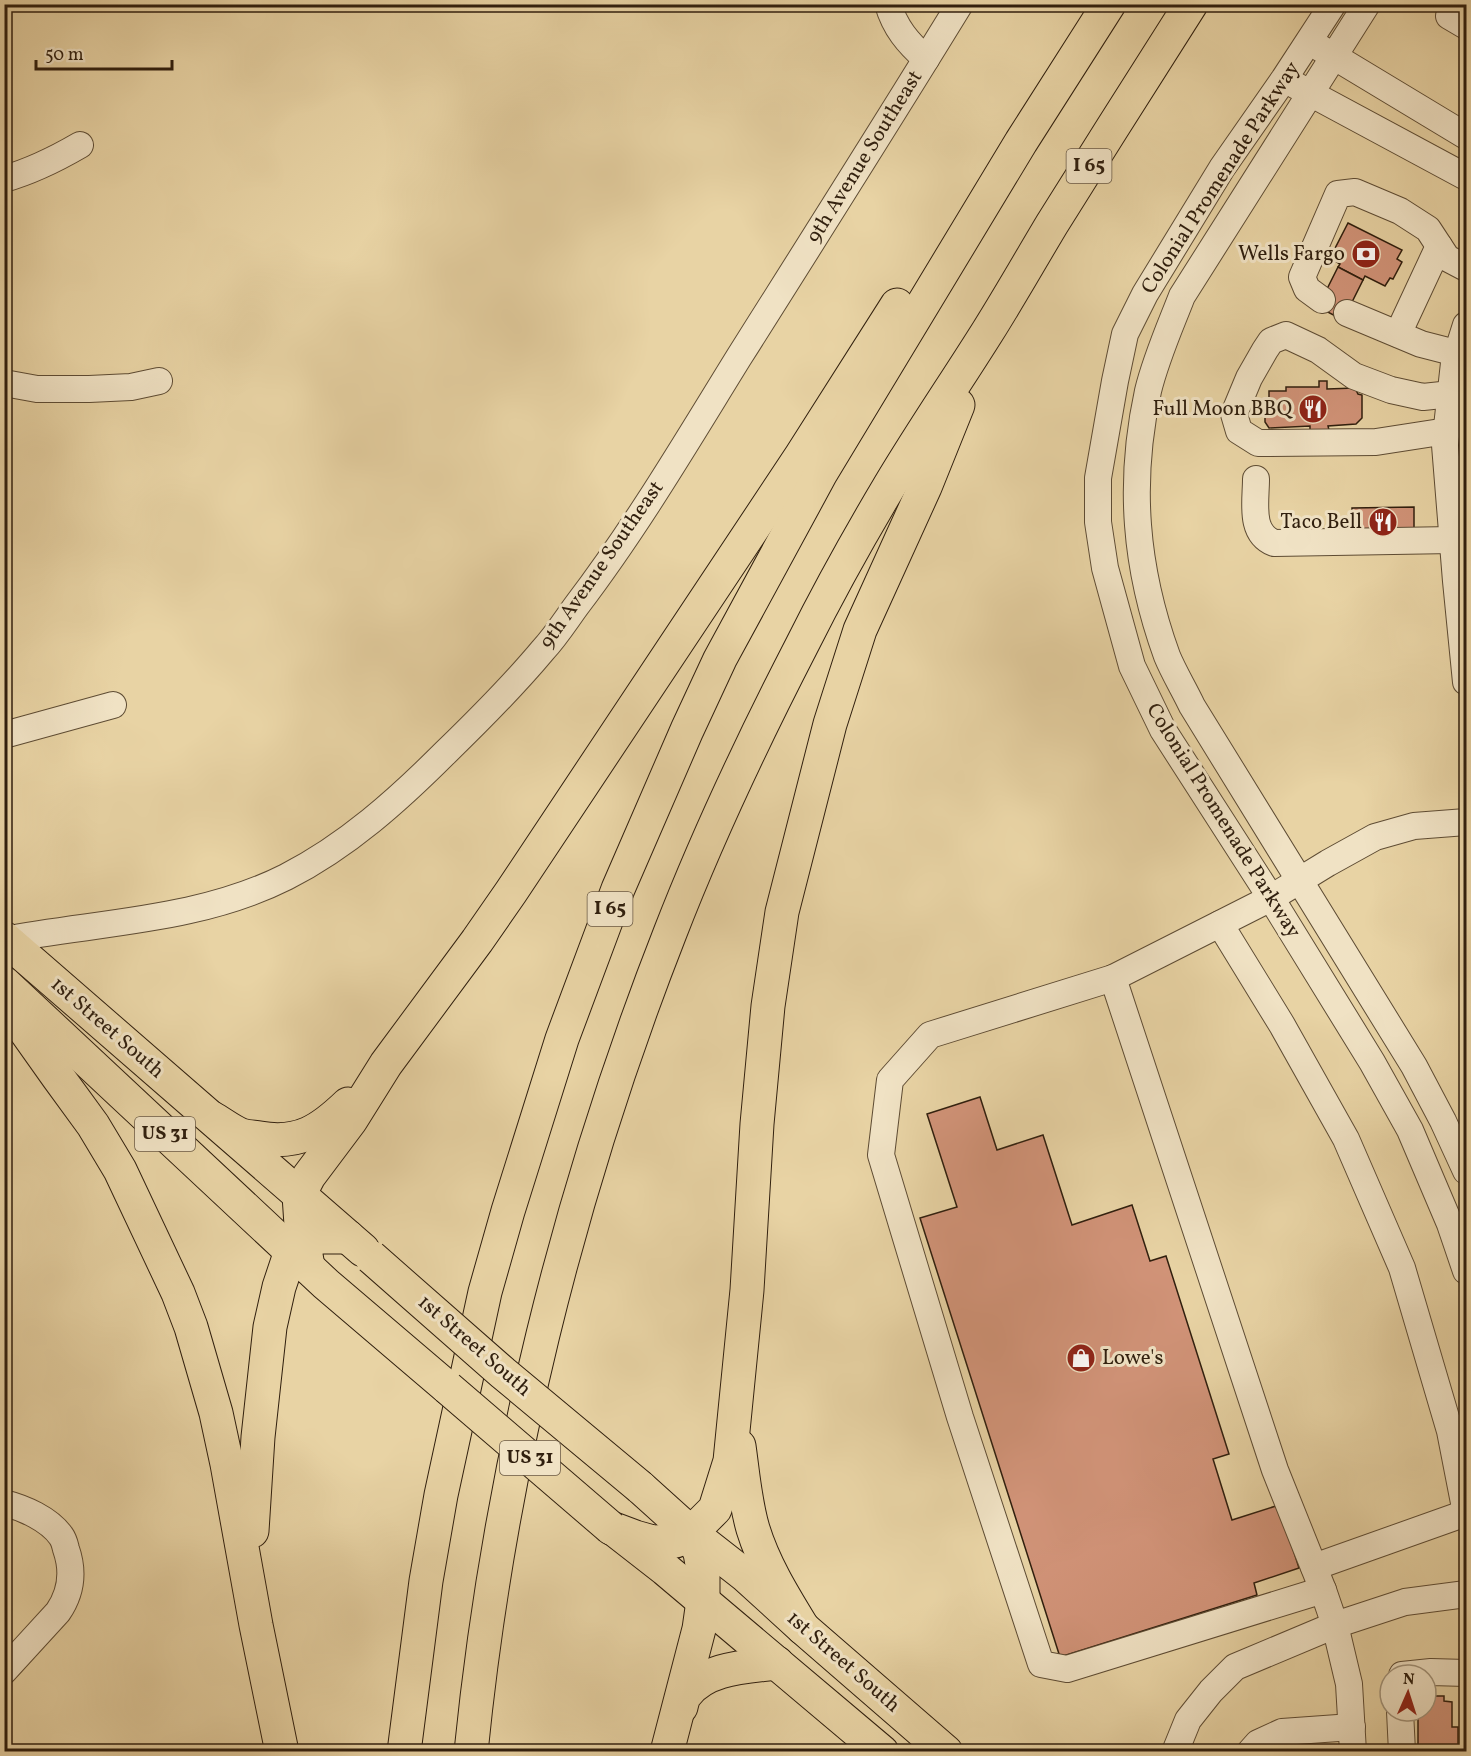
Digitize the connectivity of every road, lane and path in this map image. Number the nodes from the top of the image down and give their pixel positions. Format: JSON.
{"nodes":[{"id":1,"x":888,"y":4,"type":"edge"},
{"id":2,"x":960,"y":4,"type":"edge"},
{"id":3,"x":1109,"y":4,"type":"edge"},
{"id":4,"x":1191,"y":4,"type":"edge"},
{"id":5,"x":1333,"y":4,"type":"edge"},
{"id":6,"x":1367,"y":4,"type":"edge"},
{"id":7,"x":1455,"y":4,"type":"edge"},
{"id":8,"x":1467,"y":26,"type":"edge"},
{"id":9,"x":1309,"y":42,"type":"junction"},
{"id":10,"x":1335,"y":56,"type":"junction"},
{"id":11,"x":926,"y":59,"type":"junction"},
{"id":12,"x":1284,"y":79,"type":"junction"},
{"id":13,"x":1311,"y":93,"type":"junction"},
{"id":14,"x":1467,"y":135,"type":"edge"},
{"id":15,"x":1021,"y":142,"type":"junction"},
{"id":16,"x":80,"y":145,"type":"dead end"},
{"id":17,"x":1467,"y":177,"type":"edge"},
{"id":18,"x":4,"y":179,"type":"edge"},
{"id":19,"x":1439,"y":246,"type":"junction"},
{"id":20,"x":1467,"y":268,"type":"edge"},
{"id":21,"x":1322,"y":300,"type":"dead end"},
{"id":22,"x":1347,"y":313,"type":"dead end"},
{"id":23,"x":1466,"y":326,"type":"edge"},
{"id":24,"x":990,"y":328,"type":"junction"},
{"id":25,"x":1398,"y":334,"type":"junction"},
{"id":26,"x":1456,"y":353,"type":"junction"},
{"id":27,"x":159,"y":381,"type":"dead end"},
{"id":28,"x":4,"y":383,"type":"edge"},
{"id":29,"x":1451,"y":394,"type":"junction"},
{"id":30,"x":1447,"y":431,"type":"junction"},
{"id":31,"x":1256,"y":479,"type":"dead end"},
{"id":32,"x":1453,"y":540,"type":"junction"},
{"id":33,"x":1467,"y":682,"type":"edge"},
{"id":34,"x":113,"y":705,"type":"dead end"},
{"id":35,"x":4,"y":735,"type":"edge"},
{"id":36,"x":1467,"y":822,"type":"edge"},
{"id":37,"x":1299,"y":882,"type":"junction"},
{"id":38,"x":1271,"y":898,"type":"junction"},
{"id":39,"x":1220,"y":924,"type":"junction"},
{"id":40,"x":5,"y":939,"type":"edge"},
{"id":41,"x":1113,"y":978,"type":"junction"},
{"id":42,"x":4,"y":984,"type":"edge"},
{"id":43,"x":4,"y":1000,"type":"edge"},
{"id":44,"x":380,"y":1074,"type":"junction"},
{"id":45,"x":212,"y":1118,"type":"junction"},
{"id":46,"x":1467,"y":1171,"type":"edge"},
{"id":47,"x":299,"y":1195,"type":"junction"},
{"id":48,"x":360,"y":1247,"type":"junction"},
{"id":49,"x":307,"y":1260,"type":"junction"},
{"id":50,"x":1467,"y":1271,"type":"edge"},
{"id":51,"x":735,"y":1407,"type":"junction"},
{"id":52,"x":4,"y":1503,"type":"edge"},
{"id":53,"x":611,"y":1527,"type":"junction"},
{"id":54,"x":691,"y":1533,"type":"junction"},
{"id":55,"x":1318,"y":1578,"type":"junction"},
{"id":56,"x":1467,"y":1594,"type":"edge"},
{"id":57,"x":703,"y":1601,"type":"junction"},
{"id":58,"x":256,"y":1625,"type":"junction"},
{"id":59,"x":1335,"y":1625,"type":"junction"},
{"id":60,"x":803,"y":1629,"type":"junction"},
{"id":61,"x":777,"y":1664,"type":"junction"},
{"id":62,"x":4,"y":1671,"type":"edge"},
{"id":63,"x":1438,"y":1672,"type":"edge"},
{"id":64,"x":1467,"y":1674,"type":"edge"},
{"id":65,"x":677,"y":1717,"type":"junction"},
{"id":66,"x":1401,"y":1723,"type":"edge"},
{"id":67,"x":1352,"y":1739,"type":"edge"},
{"id":68,"x":282,"y":1752,"type":"edge"},
{"id":69,"x":404,"y":1752,"type":"edge"},
{"id":70,"x":471,"y":1752,"type":"edge"},
{"id":71,"x":667,"y":1752,"type":"edge"},
{"id":72,"x":882,"y":1752,"type":"edge"},
{"id":73,"x":946,"y":1752,"type":"edge"},
{"id":74,"x":1175,"y":1752,"type":"edge"},
{"id":75,"x":1250,"y":1752,"type":"edge"},
{"id":76,"x":1402,"y":1752,"type":"edge"}],
"edges":[{"from":1,"to":11,"type":"street"},
{"from":2,"to":11,"type":"street","name":"9th Avenue Southeast"},
{"from":3,"to":15,"type":"main road","number":"I 65"},
{"from":4,"to":24,"type":"main road","number":"I 65"},
{"from":5,"to":9,"type":"street","name":"Colonial Promenade Parkway"},
{"from":6,"to":10,"type":"street","name":"Colonial Promenade Parkway"},
{"from":7,"to":8,"type":"street"},
{"from":9,"to":10,"type":"street"},
{"from":9,"to":12,"type":"street","name":"Colonial Promenade Parkway"},
{"from":10,"to":13,"type":"street","name":"Colonial Promenade Parkway"},
{"from":10,"to":14,"type":"street"},
{"from":11,"to":40,"type":"street","name":"9th Avenue Southeast"},
{"from":12,"to":13,"type":"street"},
{"from":12,"to":38,"type":"street","name":"Colonial Promenade Parkway"},
{"from":13,"to":17,"type":"street"},
{"from":13,"to":37,"type":"street","name":"Colonial Promenade Parkway"},
{"from":15,"to":44,"type":"main road"},
{"from":15,"to":69,"type":"main road","number":"I 65"},
{"from":16,"to":18,"type":"street"},
{"from":19,"to":20,"type":"street"},
{"from":19,"to":21,"type":"street"},
{"from":19,"to":25,"type":"street"},
{"from":22,"to":25,"type":"street"},
{"from":23,"to":26,"type":"street"},
{"from":24,"to":51,"type":"main road"},
{"from":24,"to":70,"type":"main road","number":"I 65"},
{"from":25,"to":26,"type":"street"},
{"from":26,"to":29,"type":"street"},
{"from":27,"to":28,"type":"street"},
{"from":29,"to":30,"type":"street"},
{"from":29,"to":30,"type":"street"},
{"from":30,"to":32,"type":"street"},
{"from":31,"to":32,"type":"street"},
{"from":32,"to":33,"type":"street"},
{"from":34,"to":35,"type":"street"},
{"from":36,"to":37,"type":"street"},
{"from":37,"to":38,"type":"street"},
{"from":37,"to":46,"type":"street","name":"Colonial Promenade Parkway"},
{"from":38,"to":39,"type":"street"},
{"from":38,"to":50,"type":"street","name":"Colonial Promenade Parkway"},
{"from":39,"to":41,"type":"street"},
{"from":39,"to":55,"type":"street"},
{"from":40,"to":45,"type":"main road","name":"1st Street South","number":"US 31"},
{"from":41,"to":55,"type":"street"},
{"from":41,"to":55,"type":"street"},
{"from":42,"to":49,"type":"main road","name":"1st Street South","number":"US 31"},
{"from":43,"to":58,"type":"main road"},
{"from":44,"to":45,"type":"main road"},
{"from":44,"to":47,"type":"main road"},
{"from":45,"to":47,"type":"main road","name":"1st Street South","number":"US 31"},
{"from":47,"to":48,"type":"main road","name":"1st Street South","number":"US 31"},
{"from":47,"to":49,"type":"main road"},
{"from":48,"to":49,"type":"main road"},
{"from":48,"to":54,"type":"main road","name":"1st Street South","number":"US 31","bridge":true},
{"from":49,"to":53,"type":"main road","name":"1st Street South","number":"US 31","bridge":true},
{"from":49,"to":58,"type":"main road"},
{"from":51,"to":54,"type":"main road"},
{"from":51,"to":60,"type":"main road"},
{"from":52,"to":62,"type":"street"},
{"from":53,"to":54,"type":"main road"},
{"from":53,"to":57,"type":"main road","name":"1st Street South","number":"US 31"},
{"from":54,"to":57,"type":"main road"},
{"from":54,"to":60,"type":"main road","name":"1st Street South","number":"US 31"},
{"from":55,"to":59,"type":"street"},
{"from":56,"to":59,"type":"street"},
{"from":57,"to":61,"type":"main road","name":"1st Street South","number":"US 31"},
{"from":57,"to":65,"type":"main road"},
{"from":58,"to":68,"type":"main road"},
{"from":59,"to":67,"type":"street"},
{"from":59,"to":74,"type":"street"},
{"from":60,"to":73,"type":"main road","name":"1st Street South","number":"US 31"},
{"from":61,"to":65,"type":"main road"},
{"from":61,"to":72,"type":"main road","name":"1st Street South","number":"US 31"},
{"from":63,"to":64,"type":"street"},
{"from":65,"to":71,"type":"main road"},
{"from":66,"to":76,"type":"street"},
{"from":67,"to":75,"type":"street"}]}
